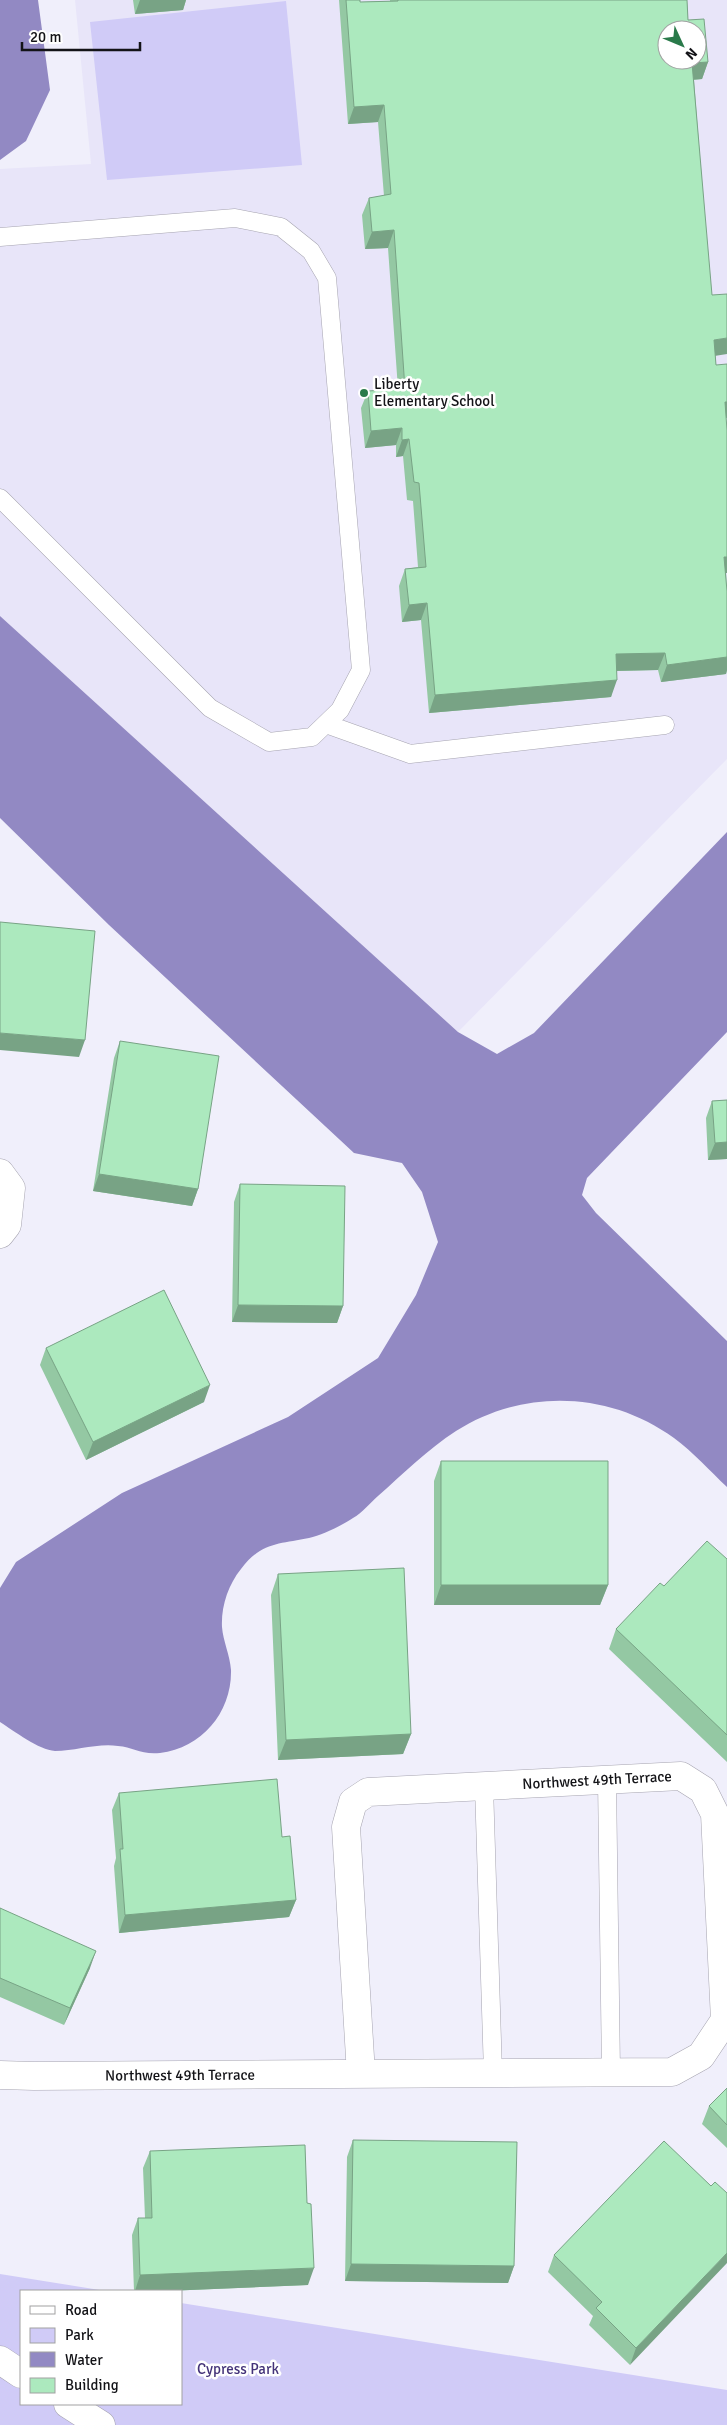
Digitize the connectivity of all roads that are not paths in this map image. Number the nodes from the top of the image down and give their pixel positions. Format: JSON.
{"nodes":[{"id":1,"x":0,"y":237,"type":"edge"},
{"id":2,"x":0,"y":498,"type":"edge"},
{"id":3,"x":326,"y":724,"type":"junction"},
{"id":4,"x":665,"y":725,"type":"dead end"},
{"id":5,"x":0,"y":1173,"type":"edge"},
{"id":6,"x":0,"y":1234,"type":"edge"},
{"id":7,"x":606,"y":1780,"type":"junction"},
{"id":8,"x":484,"y":1786,"type":"junction"},
{"id":9,"x":611,"y":2072,"type":"junction"},
{"id":10,"x":493,"y":2073,"type":"junction"},
{"id":11,"x":361,"y":2074,"type":"junction"},
{"id":12,"x":0,"y":2075,"type":"edge"},
{"id":13,"x":0,"y":2360,"type":"edge"},
{"id":14,"x":20,"y":2373,"type":"edge"},
{"id":15,"x":70,"y":2405,"type":"edge"},
{"id":16,"x":101,"y":2425,"type":"edge"}],
"edges":[{"from":1,"to":3,"type":"lane"},
{"from":2,"to":3,"type":"lane"},
{"from":3,"to":4,"type":"lane"},
{"from":5,"to":6,"type":"street"},
{"from":7,"to":8,"type":"street","name":"Northwest 49th Terrace"},
{"from":7,"to":9,"type":"lane"},
{"from":7,"to":9,"type":"street","name":"Northwest 49th Terrace"},
{"from":8,"to":10,"type":"lane"},
{"from":8,"to":11,"type":"street","name":"Northwest 49th Terrace"},
{"from":9,"to":10,"type":"street","name":"Northwest 49th Terrace"},
{"from":10,"to":11,"type":"street","name":"Northwest 49th Terrace"},
{"from":11,"to":12,"type":"street","name":"Northwest 49th Terrace"},
{"from":13,"to":14,"type":"street"},
{"from":15,"to":16,"type":"street"}]}
